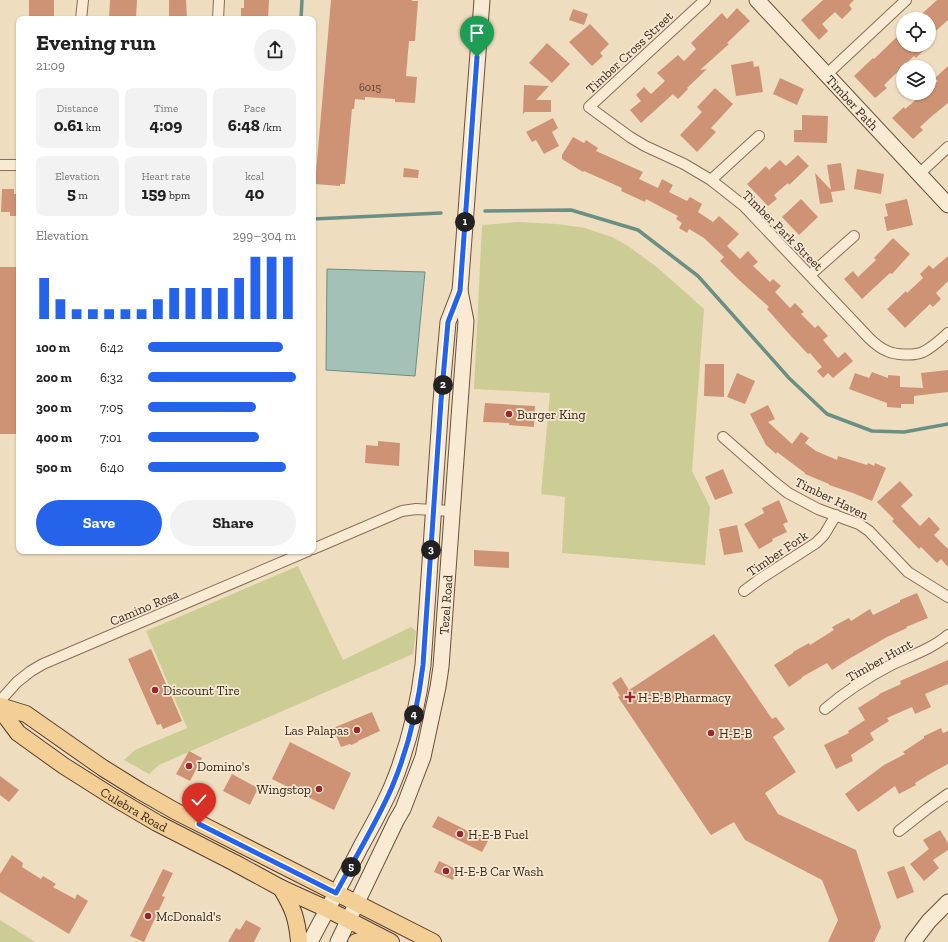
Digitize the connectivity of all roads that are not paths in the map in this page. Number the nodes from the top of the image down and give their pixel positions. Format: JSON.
{"nodes":[{"id":1,"x":83,"y":0,"type":"edge"},
{"id":2,"x":219,"y":0,"type":"edge"},
{"id":3,"x":482,"y":0,"type":"edge"},
{"id":4,"x":705,"y":0,"type":"edge"},
{"id":5,"x":757,"y":0,"type":"edge"},
{"id":6,"x":906,"y":0,"type":"edge"},
{"id":7,"x":81,"y":16,"type":"edge"},
{"id":8,"x":218,"y":16,"type":"edge"},
{"id":9,"x":826,"y":75,"type":"junction"},
{"id":10,"x":589,"y":107,"type":"joint"},
{"id":11,"x":759,"y":136,"type":"dead end"},
{"id":12,"x":948,"y":147,"type":"edge"},
{"id":13,"x":0,"y":165,"type":"edge"},
{"id":14,"x":16,"y":165,"type":"edge"},
{"id":15,"x":919,"y":174,"type":"junction"},
{"id":16,"x":711,"y":180,"type":"junction"},
{"id":17,"x":948,"y":205,"type":"edge"},
{"id":18,"x":854,"y":236,"type":"dead end"},
{"id":19,"x":810,"y":275,"type":"junction"},
{"id":20,"x":460,"y":291,"type":"junction"},
{"id":21,"x":948,"y":333,"type":"edge"},
{"id":22,"x":723,"y":437,"type":"dead end"},
{"id":23,"x":434,"y":510,"type":"junction"},
{"id":24,"x":452,"y":511,"type":"junction"},
{"id":25,"x":836,"y":515,"type":"junction"},
{"id":26,"x":316,"y":548,"type":"edge"},
{"id":27,"x":301,"y":554,"type":"edge"},
{"id":28,"x":744,"y":591,"type":"dead end"},
{"id":29,"x":948,"y":597,"type":"edge"},
{"id":30,"x":948,"y":635,"type":"edge"},
{"id":31,"x":420,"y":685,"type":"junction"},
{"id":32,"x":438,"y":687,"type":"junction"},
{"id":33,"x":0,"y":701,"type":"edge"},
{"id":34,"x":0,"y":706,"type":"edge"},
{"id":35,"x":0,"y":709,"type":"edge"},
{"id":36,"x":824,"y":709,"type":"dead end"},
{"id":37,"x":948,"y":794,"type":"edge"},
{"id":38,"x":899,"y":831,"type":"dead end"},
{"id":39,"x":281,"y":888,"type":"junction"},
{"id":40,"x":336,"y":893,"type":"junction"},
{"id":41,"x":948,"y":902,"type":"edge"},
{"id":42,"x":357,"y":904,"type":"junction"},
{"id":43,"x":327,"y":909,"type":"junction"},
{"id":44,"x":349,"y":920,"type":"junction"},
{"id":45,"x":387,"y":940,"type":"edge"},
{"id":46,"x":299,"y":942,"type":"edge"},
{"id":47,"x":310,"y":942,"type":"edge"},
{"id":48,"x":338,"y":942,"type":"edge"},
{"id":49,"x":356,"y":942,"type":"edge"},
{"id":50,"x":433,"y":942,"type":"edge"},
{"id":51,"x":913,"y":942,"type":"edge"}],
"edges":[{"from":1,"to":7,"type":"street"},
{"from":2,"to":8,"type":"street"},
{"from":3,"to":20,"type":"main road","name":"Tezel Road"},
{"from":4,"to":10,"type":"street","name":"Timber Cross Street"},
{"from":5,"to":9,"type":"main road","name":"Timber Path"},
{"from":6,"to":9,"type":"street"},
{"from":9,"to":15,"type":"main road","name":"Timber Path"},
{"from":10,"to":16,"type":"street","name":"Timber Park Street"},
{"from":11,"to":16,"type":"street"},
{"from":12,"to":15,"type":"street"},
{"from":13,"to":14,"type":"street"},
{"from":15,"to":17,"type":"main road","name":"Timber Path"},
{"from":16,"to":19,"type":"street","name":"Timber Park Street"},
{"from":18,"to":19,"type":"street"},
{"from":19,"to":21,"type":"street","name":"Timber Park Street"},
{"from":20,"to":23,"type":"main road","name":"Tezel Road"},
{"from":20,"to":24,"type":"main road","name":"Tezel Road"},
{"from":22,"to":25,"type":"street","name":"Timber Haven"},
{"from":23,"to":24,"type":"street"},
{"from":23,"to":26,"type":"street"},
{"from":23,"to":31,"type":"main road","name":"Tezel Road"},
{"from":24,"to":32,"type":"main road","name":"Tezel Road"},
{"from":25,"to":28,"type":"street","name":"Timber Fork"},
{"from":25,"to":29,"type":"street","name":"Timber Haven"},
{"from":27,"to":33,"type":"street","name":"Camino Rosa"},
{"from":30,"to":36,"type":"street","name":"Timber Hunt"},
{"from":31,"to":32,"type":"street"},
{"from":31,"to":40,"type":"main road","name":"Tezel Road"},
{"from":32,"to":42,"type":"main road","name":"Tezel Road"},
{"from":34,"to":40,"type":"main road","name":"Culebra Road"},
{"from":35,"to":39,"type":"main road","name":"Culebra Road"},
{"from":37,"to":38,"type":"street"},
{"from":39,"to":43,"type":"main road","name":"Culebra Road"},
{"from":39,"to":46,"type":"main road"},
{"from":40,"to":42,"type":"main road","name":"Culebra Road"},
{"from":40,"to":43,"type":"main road"},
{"from":41,"to":51,"type":"main road"},
{"from":42,"to":44,"type":"main road"},
{"from":42,"to":50,"type":"main road","name":"Culebra Road"},
{"from":43,"to":44,"type":"main road","name":"Culebra Road"},
{"from":43,"to":47,"type":"main road"},
{"from":44,"to":45,"type":"main road","name":"Culebra Road"},
{"from":44,"to":48,"type":"main road"},
{"from":45,"to":49,"type":"main road"}]}
